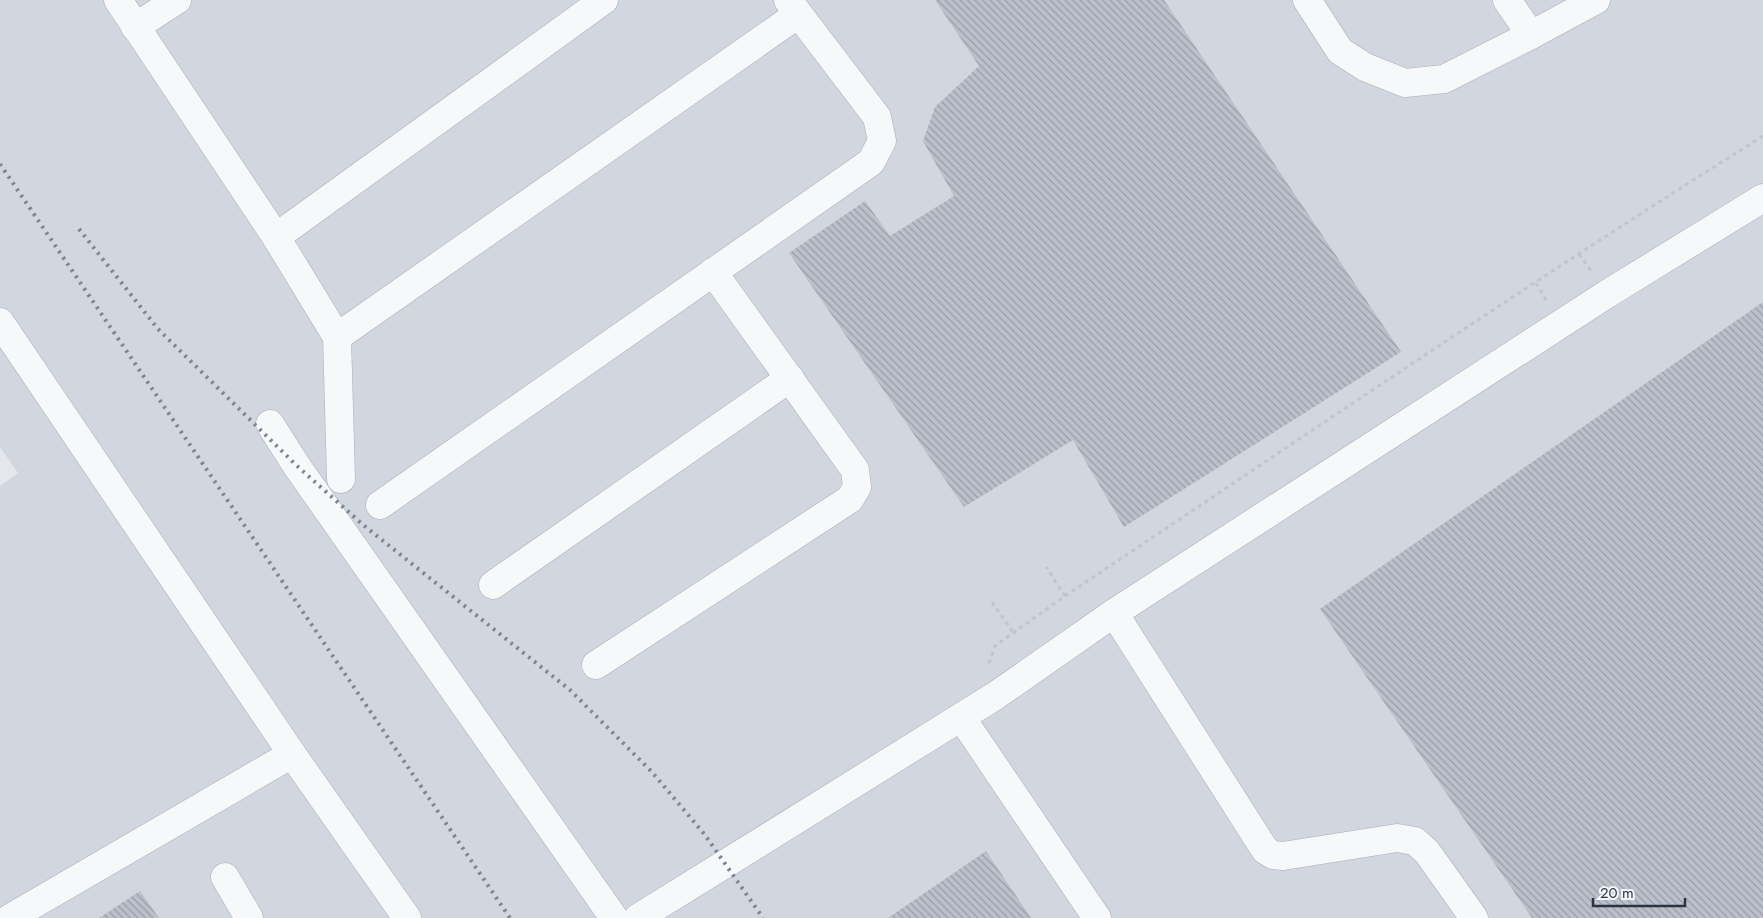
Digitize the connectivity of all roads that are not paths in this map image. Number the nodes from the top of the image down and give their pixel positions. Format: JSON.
{"nodes":[{"id":1,"x":118,"y":0,"type":"edge"},
{"id":2,"x":177,"y":0,"type":"edge"},
{"id":3,"x":604,"y":0,"type":"edge"},
{"id":4,"x":1307,"y":0,"type":"edge"},
{"id":5,"x":1507,"y":0,"type":"edge"},
{"id":6,"x":1596,"y":0,"type":"edge"},
{"id":7,"x":792,"y":7,"type":"edge"},
{"id":8,"x":135,"y":27,"type":"junction"},
{"id":9,"x":1531,"y":35,"type":"junction"},
{"id":10,"x":1763,"y":198,"type":"edge"},
{"id":11,"x":276,"y":237,"type":"junction"},
{"id":12,"x":713,"y":272,"type":"junction"},
{"id":13,"x":0,"y":322,"type":"edge"},
{"id":14,"x":337,"y":337,"type":"junction"},
{"id":15,"x":790,"y":378,"type":"junction"},
{"id":16,"x":270,"y":424,"type":"dead end"},
{"id":17,"x":341,"y":478,"type":"dead end"},
{"id":18,"x":380,"y":505,"type":"dead end"},
{"id":19,"x":493,"y":585,"type":"dead end"},
{"id":20,"x":1114,"y":613,"type":"junction"},
{"id":21,"x":596,"y":666,"type":"dead end"},
{"id":22,"x":961,"y":717,"type":"junction"},
{"id":23,"x":292,"y":754,"type":"junction"},
{"id":24,"x":225,"y":877,"type":"dead end"},
{"id":25,"x":10,"y":918,"type":"edge"},
{"id":26,"x":248,"y":918,"type":"edge"},
{"id":27,"x":407,"y":918,"type":"edge"},
{"id":28,"x":614,"y":918,"type":"edge"},
{"id":29,"x":638,"y":918,"type":"edge"},
{"id":30,"x":1097,"y":918,"type":"edge"},
{"id":31,"x":1474,"y":918,"type":"edge"}],
"edges":[{"from":1,"to":8,"type":"lane"},
{"from":2,"to":8,"type":"lane"},
{"from":3,"to":11,"type":"lane"},
{"from":4,"to":9,"type":"lane"},
{"from":5,"to":9,"type":"lane"},
{"from":6,"to":9,"type":"lane"},
{"from":7,"to":12,"type":"lane"},
{"from":7,"to":14,"type":"lane"},
{"from":8,"to":11,"type":"lane"},
{"from":10,"to":20,"type":"lane"},
{"from":11,"to":14,"type":"lane"},
{"from":12,"to":15,"type":"lane"},
{"from":12,"to":18,"type":"lane"},
{"from":13,"to":23,"type":"lane"},
{"from":14,"to":17,"type":"lane"},
{"from":15,"to":19,"type":"lane"},
{"from":15,"to":21,"type":"lane"},
{"from":16,"to":28,"type":"lane"},
{"from":20,"to":22,"type":"lane"},
{"from":20,"to":31,"type":"lane"},
{"from":22,"to":29,"type":"lane"},
{"from":22,"to":30,"type":"lane"},
{"from":23,"to":25,"type":"lane"},
{"from":23,"to":27,"type":"lane"},
{"from":24,"to":26,"type":"lane"}]}
